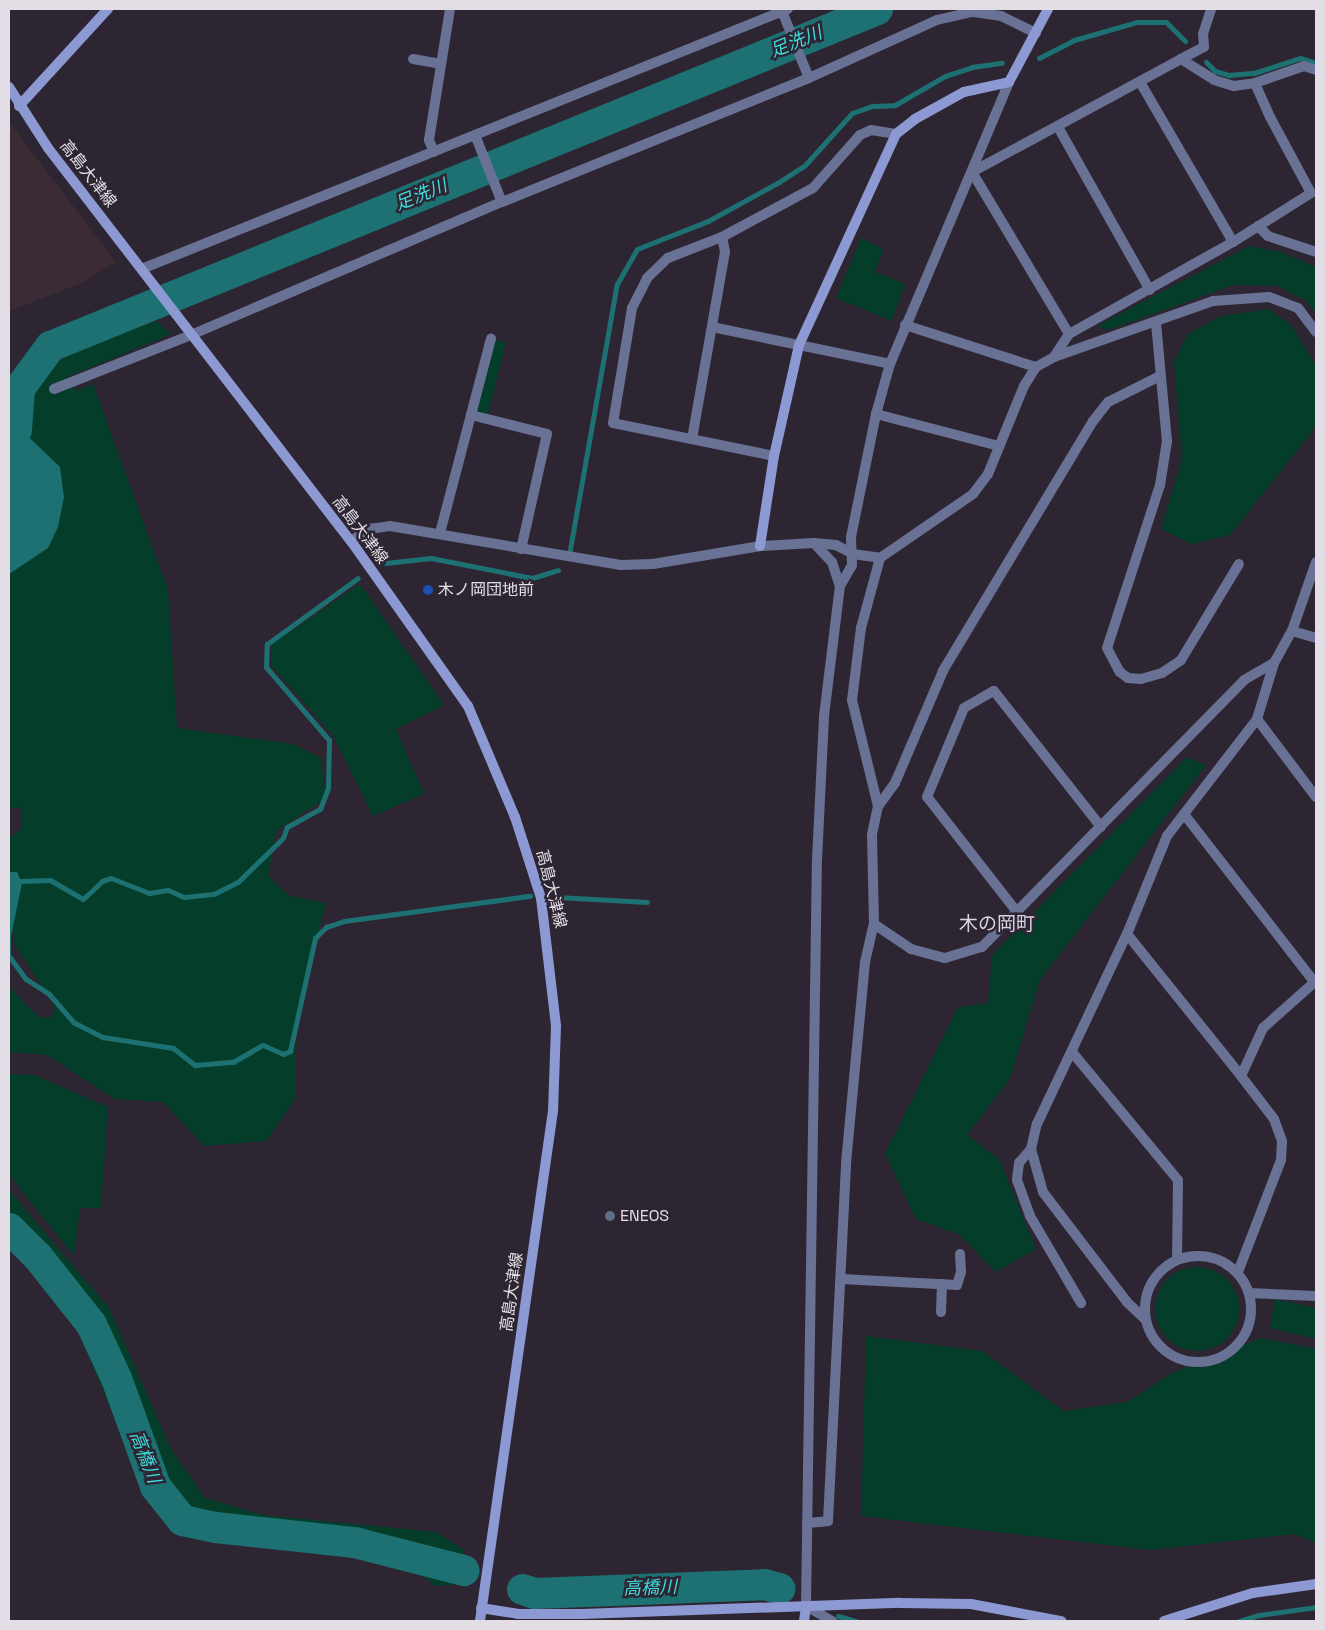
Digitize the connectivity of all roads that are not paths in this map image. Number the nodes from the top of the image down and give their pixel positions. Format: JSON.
{"nodes":[{"id":1,"x":108,"y":9,"type":"edge"},
{"id":2,"x":450,"y":9,"type":"edge"},
{"id":3,"x":1048,"y":9,"type":"edge"},
{"id":4,"x":1210,"y":9,"type":"edge"},
{"id":5,"x":785,"y":13,"type":"edge"},
{"id":6,"x":1036,"y":33,"type":"junction"},
{"id":7,"x":413,"y":59,"type":"dead end"},
{"id":8,"x":1182,"y":59,"type":"junction"},
{"id":9,"x":441,"y":64,"type":"junction"},
{"id":10,"x":1316,"y":70,"type":"edge"},
{"id":11,"x":809,"y":78,"type":"junction"},
{"id":12,"x":1009,"y":82,"type":"junction"},
{"id":13,"x":1140,"y":82,"type":"junction"},
{"id":14,"x":1255,"y":83,"type":"junction"},
{"id":15,"x":9,"y":87,"type":"edge"},
{"id":16,"x":19,"y":106,"type":"junction"},
{"id":17,"x":1058,"y":127,"type":"junction"},
{"id":18,"x":896,"y":134,"type":"junction"},
{"id":19,"x":476,"y":137,"type":"junction"},
{"id":20,"x":434,"y":152,"type":"junction"},
{"id":21,"x":972,"y":172,"type":"junction"},
{"id":22,"x":1314,"y":192,"type":"edge"},
{"id":23,"x":500,"y":199,"type":"junction"},
{"id":24,"x":1258,"y":226,"type":"junction"},
{"id":25,"x":722,"y":237,"type":"junction"},
{"id":26,"x":1233,"y":242,"type":"junction"},
{"id":27,"x":1316,"y":252,"type":"edge"},
{"id":28,"x":147,"y":272,"type":"junction"},
{"id":29,"x":1150,"y":290,"type":"junction"},
{"id":30,"x":1156,"y":323,"type":"junction"},
{"id":31,"x":905,"y":325,"type":"junction"},
{"id":32,"x":712,"y":327,"type":"junction"},
{"id":33,"x":1316,"y":332,"type":"edge"},
{"id":34,"x":1069,"y":334,"type":"junction"},
{"id":35,"x":191,"y":335,"type":"junction"},
{"id":36,"x":491,"y":339,"type":"dead end"},
{"id":37,"x":799,"y":346,"type":"junction"},
{"id":38,"x":1054,"y":357,"type":"junction"},
{"id":39,"x":890,"y":364,"type":"junction"},
{"id":40,"x":1036,"y":368,"type":"junction"},
{"id":41,"x":1160,"y":376,"type":"junction"},
{"id":42,"x":54,"y":389,"type":"dead end"},
{"id":43,"x":876,"y":414,"type":"junction"},
{"id":44,"x":471,"y":415,"type":"junction"},
{"id":45,"x":692,"y":439,"type":"junction"},
{"id":46,"x":1000,"y":446,"type":"junction"},
{"id":47,"x":774,"y":456,"type":"junction"},
{"id":48,"x":440,"y":533,"type":"junction"},
{"id":49,"x":351,"y":541,"type":"junction"},
{"id":50,"x":814,"y":542,"type":"junction"},
{"id":51,"x":760,"y":546,"type":"junction"},
{"id":52,"x":521,"y":549,"type":"junction"},
{"id":53,"x":853,"y":554,"type":"junction"},
{"id":54,"x":880,"y":558,"type":"junction"},
{"id":55,"x":1316,"y":562,"type":"edge"},
{"id":56,"x":1239,"y":564,"type":"dead end"},
{"id":57,"x":840,"y":586,"type":"junction"},
{"id":58,"x":1292,"y":631,"type":"junction"},
{"id":59,"x":1316,"y":638,"type":"edge"},
{"id":60,"x":1274,"y":663,"type":"junction"},
{"id":61,"x":1257,"y":719,"type":"junction"},
{"id":62,"x":1316,"y":797,"type":"edge"},
{"id":63,"x":878,"y":806,"type":"junction"},
{"id":64,"x":1184,"y":814,"type":"junction"},
{"id":65,"x":1101,"y":827,"type":"junction"},
{"id":66,"x":1017,"y":912,"type":"junction"},
{"id":67,"x":874,"y":924,"type":"junction"},
{"id":68,"x":1127,"y":934,"type":"junction"},
{"id":69,"x":1316,"y":982,"type":"edge"},
{"id":70,"x":1072,"y":1052,"type":"junction"},
{"id":71,"x":1241,"y":1076,"type":"junction"},
{"id":72,"x":1031,"y":1149,"type":"junction"},
{"id":73,"x":960,"y":1254,"type":"dead end"},
{"id":74,"x":1177,"y":1259,"type":"junction"},
{"id":75,"x":1238,"y":1272,"type":"junction"},
{"id":76,"x":841,"y":1279,"type":"junction"},
{"id":77,"x":942,"y":1284,"type":"junction"},
{"id":78,"x":1250,"y":1293,"type":"junction"},
{"id":79,"x":1316,"y":1296,"type":"edge"},
{"id":80,"x":1081,"y":1303,"type":"dead end"},
{"id":81,"x":941,"y":1312,"type":"dead end"},
{"id":82,"x":1145,"y":1319,"type":"junction"},
{"id":83,"x":808,"y":1523,"type":"junction"},
{"id":84,"x":1316,"y":1584,"type":"edge"},
{"id":85,"x":806,"y":1606,"type":"junction"},
{"id":86,"x":482,"y":1608,"type":"junction"},
{"id":87,"x":581,"y":1618,"type":"edge"},
{"id":88,"x":480,"y":1621,"type":"edge"},
{"id":89,"x":804,"y":1621,"type":"edge"},
{"id":90,"x":832,"y":1621,"type":"edge"},
{"id":91,"x":1061,"y":1621,"type":"edge"},
{"id":92,"x":1166,"y":1621,"type":"edge"}],
"edges":[{"from":1,"to":16,"type":"main road"},
{"from":2,"to":9,"type":"street"},
{"from":3,"to":6,"type":"main road"},
{"from":4,"to":8,"type":"street"},
{"from":5,"to":11,"type":"street"},
{"from":5,"to":19,"type":"street"},
{"from":6,"to":11,"type":"street"},
{"from":6,"to":12,"type":"main road"},
{"from":7,"to":9,"type":"street"},
{"from":8,"to":13,"type":"street"},
{"from":8,"to":14,"type":"street"},
{"from":9,"to":20,"type":"street"},
{"from":10,"to":14,"type":"street"},
{"from":11,"to":23,"type":"street"},
{"from":12,"to":18,"type":"main road"},
{"from":12,"to":21,"type":"street"},
{"from":13,"to":17,"type":"street"},
{"from":13,"to":26,"type":"street"},
{"from":14,"to":22,"type":"street"},
{"from":15,"to":16,"type":"main road","name":"高島大津線"},
{"from":16,"to":28,"type":"main road","name":"高島大津線"},
{"from":17,"to":21,"type":"street"},
{"from":17,"to":29,"type":"street"},
{"from":18,"to":25,"type":"street"},
{"from":18,"to":37,"type":"main road"},
{"from":19,"to":20,"type":"street"},
{"from":19,"to":23,"type":"street"},
{"from":20,"to":28,"type":"street"},
{"from":21,"to":31,"type":"street"},
{"from":21,"to":34,"type":"street"},
{"from":22,"to":24,"type":"street"},
{"from":23,"to":35,"type":"street"},
{"from":24,"to":26,"type":"street"},
{"from":24,"to":27,"type":"street"},
{"from":25,"to":32,"type":"street"},
{"from":25,"to":45,"type":"street"},
{"from":26,"to":29,"type":"street"},
{"from":28,"to":35,"type":"main road","name":"高島大津線"},
{"from":29,"to":34,"type":"street"},
{"from":30,"to":33,"type":"street"},
{"from":30,"to":38,"type":"street"},
{"from":30,"to":41,"type":"street"},
{"from":31,"to":39,"type":"street"},
{"from":31,"to":40,"type":"street"},
{"from":32,"to":37,"type":"street"},
{"from":32,"to":45,"type":"street"},
{"from":34,"to":38,"type":"street"},
{"from":35,"to":42,"type":"street"},
{"from":35,"to":49,"type":"main road","name":"高島大津線"},
{"from":36,"to":44,"type":"street"},
{"from":37,"to":39,"type":"street"},
{"from":37,"to":47,"type":"main road"},
{"from":38,"to":40,"type":"street"},
{"from":39,"to":43,"type":"street"},
{"from":40,"to":46,"type":"street"},
{"from":41,"to":56,"type":"street"},
{"from":41,"to":63,"type":"street"},
{"from":43,"to":46,"type":"street"},
{"from":43,"to":53,"type":"street"},
{"from":44,"to":48,"type":"street"},
{"from":44,"to":52,"type":"street"},
{"from":45,"to":47,"type":"street"},
{"from":46,"to":54,"type":"street"},
{"from":47,"to":51,"type":"main road"},
{"from":48,"to":49,"type":"street"},
{"from":48,"to":52,"type":"street"},
{"from":49,"to":86,"type":"main road","name":"高島大津線"},
{"from":50,"to":51,"type":"street"},
{"from":50,"to":53,"type":"street"},
{"from":50,"to":57,"type":"street"},
{"from":51,"to":52,"type":"street"},
{"from":53,"to":54,"type":"street"},
{"from":53,"to":57,"type":"street"},
{"from":54,"to":63,"type":"street"},
{"from":55,"to":58,"type":"street"},
{"from":57,"to":83,"type":"street"},
{"from":58,"to":59,"type":"street"},
{"from":58,"to":60,"type":"street"},
{"from":60,"to":61,"type":"street"},
{"from":60,"to":65,"type":"street"},
{"from":61,"to":62,"type":"street"},
{"from":61,"to":64,"type":"street"},
{"from":63,"to":67,"type":"street"},
{"from":64,"to":68,"type":"street"},
{"from":64,"to":69,"type":"street"},
{"from":65,"to":66,"type":"street"},
{"from":65,"to":66,"type":"street"},
{"from":66,"to":67,"type":"street"},
{"from":67,"to":76,"type":"street"},
{"from":68,"to":70,"type":"street"},
{"from":68,"to":71,"type":"street"},
{"from":69,"to":71,"type":"street"},
{"from":70,"to":72,"type":"street"},
{"from":70,"to":74,"type":"street"},
{"from":71,"to":75,"type":"street"},
{"from":72,"to":80,"type":"street"},
{"from":72,"to":82,"type":"street"},
{"from":73,"to":77,"type":"street"},
{"from":74,"to":75,"type":"street"},
{"from":74,"to":82,"type":"street"},
{"from":75,"to":78,"type":"street"},
{"from":76,"to":77,"type":"street"},
{"from":76,"to":83,"type":"street"},
{"from":77,"to":81,"type":"street"},
{"from":78,"to":79,"type":"street"},
{"from":78,"to":82,"type":"street"},
{"from":83,"to":85,"type":"street"},
{"from":84,"to":92,"type":"main road"},
{"from":85,"to":87,"type":"main road"},
{"from":85,"to":89,"type":"main road"},
{"from":85,"to":90,"type":"street"},
{"from":85,"to":91,"type":"main road"},
{"from":86,"to":87,"type":"main road"},
{"from":86,"to":88,"type":"main road"}]}
